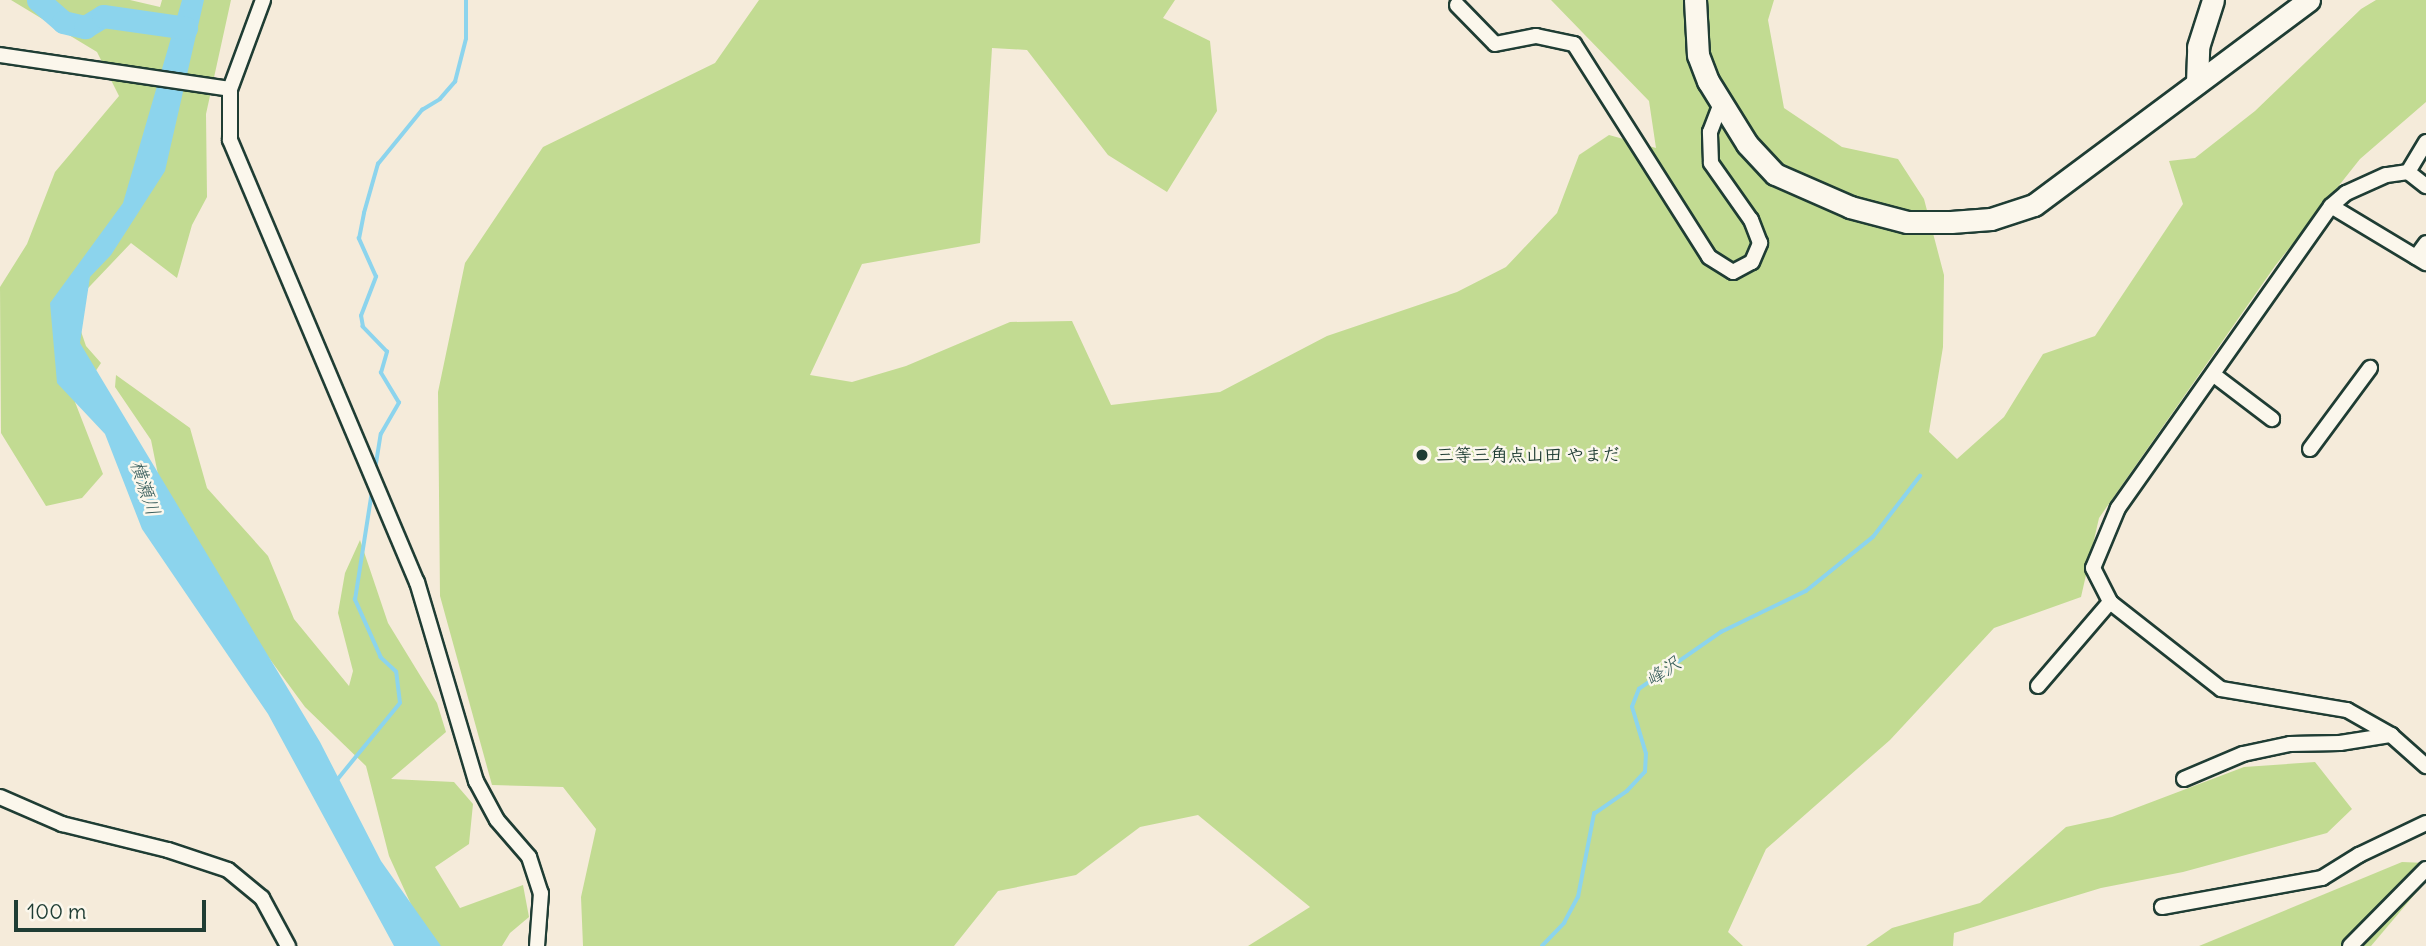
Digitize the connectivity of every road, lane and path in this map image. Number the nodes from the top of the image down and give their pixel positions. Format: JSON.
{"nodes":[{"id":1,"x":264,"y":0,"type":"edge"},
{"id":2,"x":1695,"y":0,"type":"edge"},
{"id":3,"x":2213,"y":0,"type":"edge"},
{"id":4,"x":2309,"y":0,"type":"edge"},
{"id":5,"x":1457,"y":5,"type":"dead end"},
{"id":6,"x":0,"y":55,"type":"edge"},
{"id":7,"x":2197,"y":83,"type":"junction"},
{"id":8,"x":223,"y":88,"type":"junction"},
{"id":9,"x":1721,"y":104,"type":"junction"},
{"id":10,"x":2426,"y":142,"type":"edge"},
{"id":11,"x":2408,"y":172,"type":"junction"},
{"id":12,"x":2426,"y":186,"type":"edge"},
{"id":13,"x":2331,"y":206,"type":"junction"},
{"id":14,"x":2426,"y":243,"type":"edge"},
{"id":15,"x":2421,"y":260,"type":"edge"},
{"id":16,"x":2370,"y":368,"type":"dead end"},
{"id":17,"x":2214,"y":375,"type":"junction"},
{"id":18,"x":2272,"y":419,"type":"dead end"},
{"id":19,"x":2310,"y":449,"type":"dead end"},
{"id":20,"x":2110,"y":602,"type":"junction"},
{"id":21,"x":2038,"y":686,"type":"dead end"},
{"id":22,"x":2391,"y":735,"type":"junction"},
{"id":23,"x":2426,"y":766,"type":"edge"},
{"id":24,"x":2184,"y":779,"type":"dead end"},
{"id":25,"x":0,"y":797,"type":"edge"},
{"id":26,"x":2426,"y":823,"type":"edge"},
{"id":27,"x":2426,"y":869,"type":"edge"},
{"id":28,"x":2162,"y":906,"type":"dead end"},
{"id":29,"x":288,"y":946,"type":"edge"},
{"id":30,"x":537,"y":946,"type":"edge"},
{"id":31,"x":2350,"y":946,"type":"edge"}],
"edges":[{"from":1,"to":8,"type":"street"},
{"from":2,"to":9,"type":"street"},
{"from":3,"to":7,"type":"street"},
{"from":4,"to":7,"type":"street"},
{"from":5,"to":9,"type":"street"},
{"from":6,"to":8,"type":"street"},
{"from":7,"to":9,"type":"street"},
{"from":8,"to":30,"type":"street"},
{"from":10,"to":11,"type":"street"},
{"from":11,"to":12,"type":"street"},
{"from":11,"to":13,"type":"street"},
{"from":13,"to":15,"type":"street"},
{"from":13,"to":17,"type":"street"},
{"from":14,"to":15,"type":"street"},
{"from":16,"to":19,"type":"street"},
{"from":17,"to":18,"type":"street"},
{"from":17,"to":20,"type":"street"},
{"from":20,"to":21,"type":"street"},
{"from":20,"to":22,"type":"street"},
{"from":22,"to":23,"type":"street"},
{"from":22,"to":24,"type":"street"},
{"from":25,"to":29,"type":"street"},
{"from":26,"to":28,"type":"street"},
{"from":27,"to":31,"type":"street"}]}
